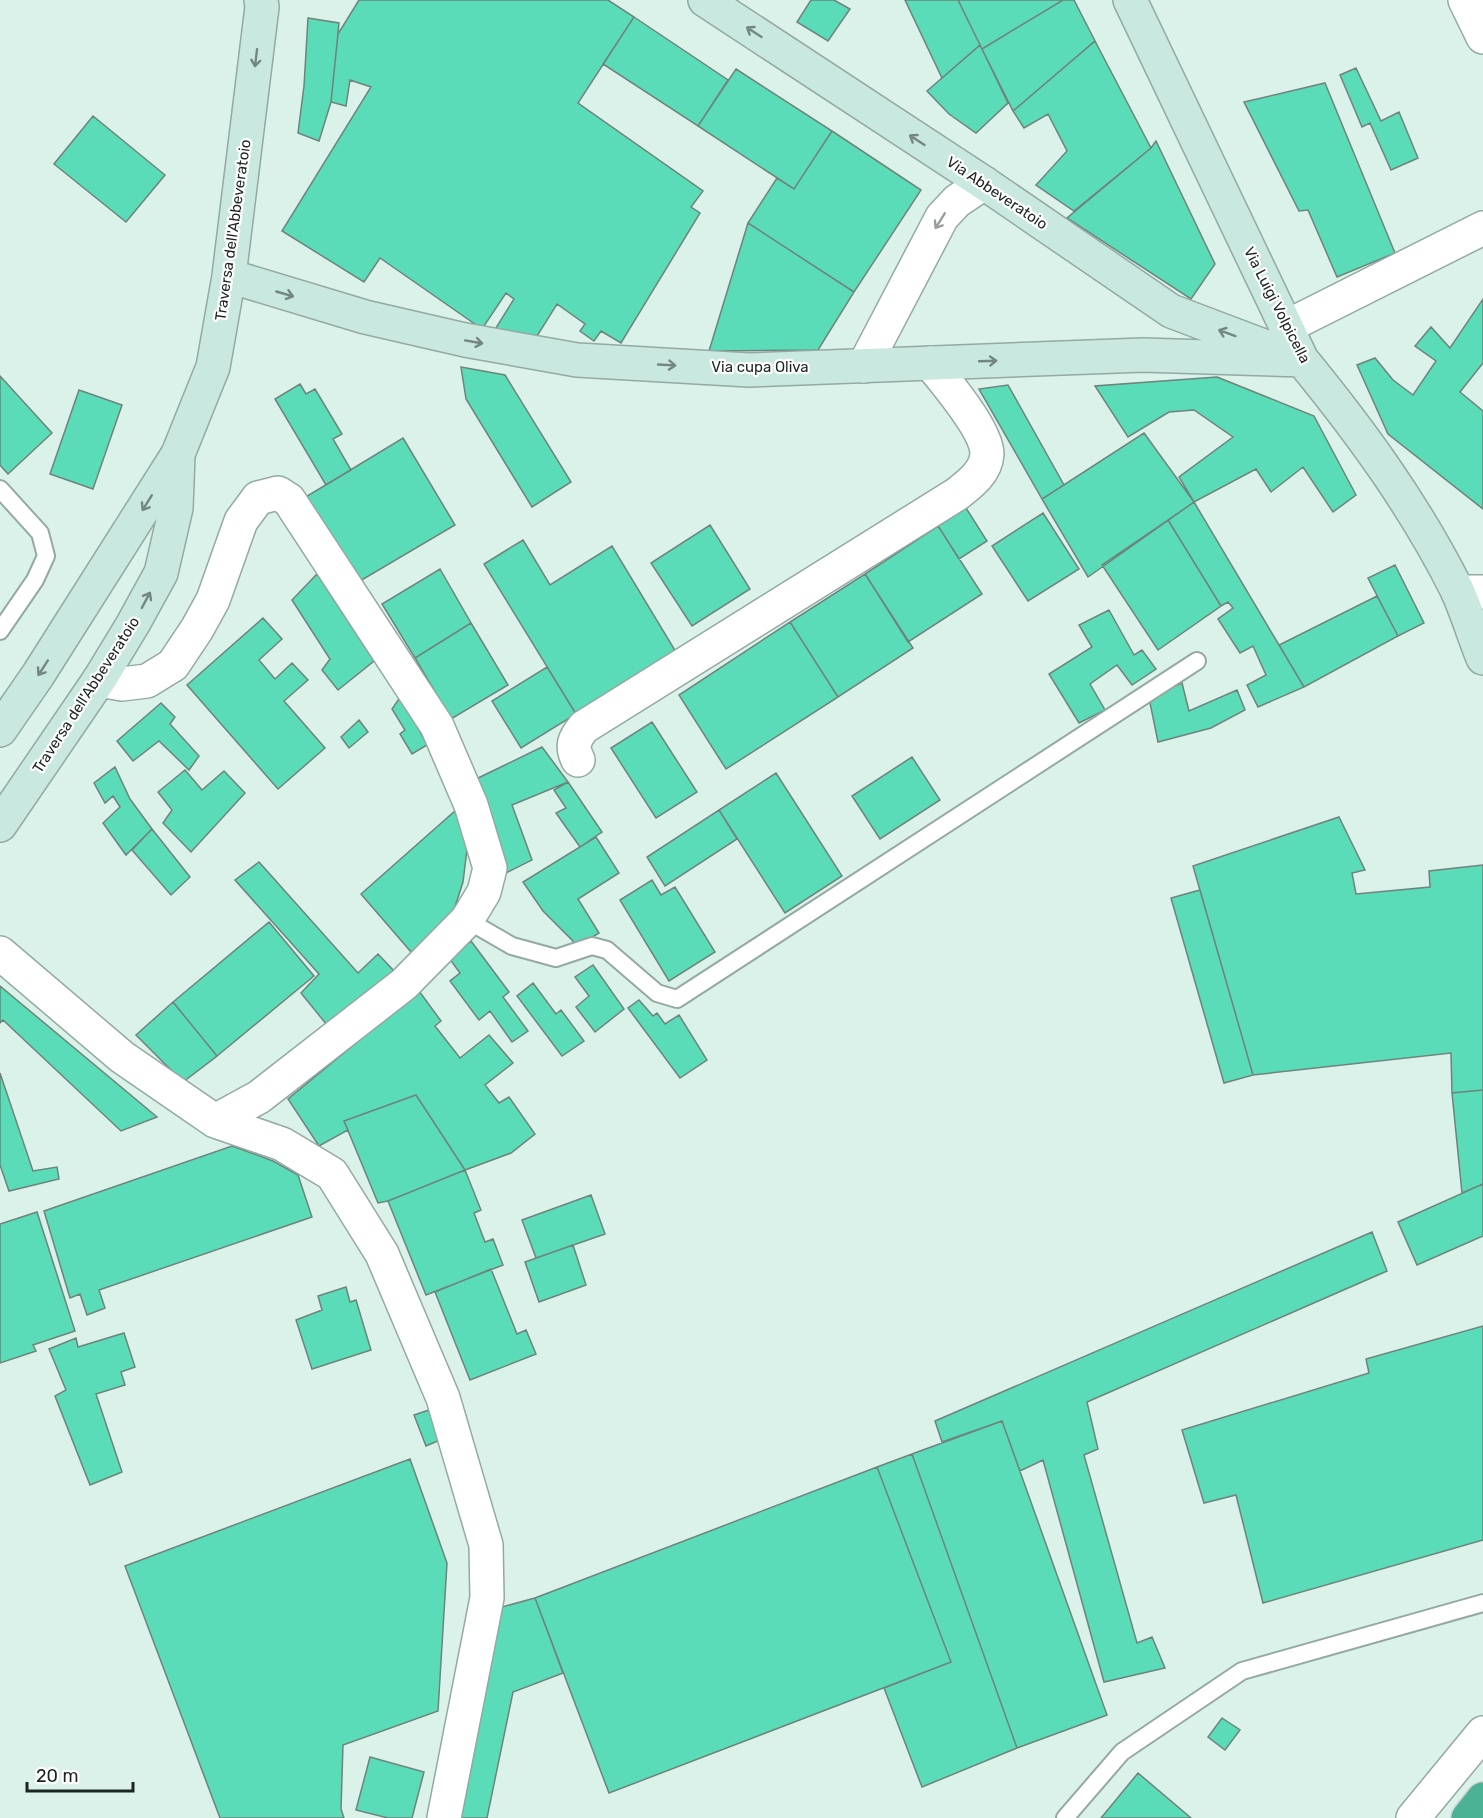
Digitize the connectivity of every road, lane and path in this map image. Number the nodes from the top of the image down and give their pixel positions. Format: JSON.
{"nodes":[{"id":1,"x":261,"y":0,"type":"edge"},
{"id":2,"x":705,"y":0,"type":"edge"},
{"id":3,"x":1130,"y":0,"type":"edge"},
{"id":4,"x":1465,"y":0,"type":"edge"},
{"id":5,"x":1483,"y":37,"type":"edge"},
{"id":6,"x":984,"y":183,"type":"junction"},
{"id":7,"x":1483,"y":228,"type":"edge"},
{"id":8,"x":229,"y":276,"type":"junction"},
{"id":9,"x":1286,"y":327,"type":"junction"},
{"id":10,"x":1302,"y":360,"type":"junction"},
{"id":11,"x":930,"y":363,"type":"junction"},
{"id":12,"x":864,"y":366,"type":"junction"},
{"id":13,"x":178,"y":454,"type":"junction"},
{"id":14,"x":0,"y":489,"type":"edge"},
{"id":15,"x":1470,"y":592,"type":"edge"},
{"id":16,"x":0,"y":631,"type":"edge"},
{"id":17,"x":1483,"y":658,"type":"edge"},
{"id":18,"x":1197,"y":661,"type":"dead end"},
{"id":19,"x":99,"y":680,"type":"junction"},
{"id":20,"x":0,"y":730,"type":"edge"},
{"id":21,"x":578,"y":760,"type":"dead end"},
{"id":22,"x":0,"y":825,"type":"edge"},
{"id":23,"x":467,"y":920,"type":"junction"},
{"id":24,"x":0,"y":953,"type":"edge"},
{"id":25,"x":215,"y":1121,"type":"junction"},
{"id":26,"x":1483,"y":1603,"type":"edge"},
{"id":27,"x":1483,"y":1733,"type":"edge"},
{"id":28,"x":1483,"y":1799,"type":"edge"},
{"id":29,"x":444,"y":1818,"type":"edge"},
{"id":30,"x":1065,"y":1818,"type":"edge"},
{"id":31,"x":1413,"y":1818,"type":"edge"},
{"id":32,"x":1468,"y":1818,"type":"edge"}],
"edges":[{"from":1,"to":8,"type":"street","name":"Traversa dell'Abbeveratoio","one_way":true},
{"from":6,"to":2,"type":"street","name":"Via Abbeveratoio","one_way":true},
{"from":3,"to":9,"type":"street","name":"Via Luigi Volpicella"},
{"from":4,"to":5,"type":"street"},
{"from":10,"to":6,"type":"street","name":"Via Abbeveratoio","one_way":true},
{"from":6,"to":12,"type":"street","one_way":true},
{"from":7,"to":9,"type":"street"},
{"from":8,"to":12,"type":"street","name":"Via cupa Oliva","one_way":true},
{"from":8,"to":13,"type":"street","name":"Traversa dell'Abbeveratoio"},
{"from":9,"to":10,"type":"street","name":"Via Luigi Volpicella"},
{"from":11,"to":10,"type":"street","name":"Via cupa Oliva","one_way":true},
{"from":10,"to":15,"type":"street","name":"Via Luigi Volpicella"},
{"from":11,"to":12,"type":"street","name":"Via cupa Oliva"},
{"from":11,"to":21,"type":"street"},
{"from":19,"to":13,"type":"street","name":"Traversa dell'Abbeveratoio","one_way":true},
{"from":13,"to":20,"type":"street","name":"Traversa dell'Abbeveratoio","one_way":true},
{"from":14,"to":16,"type":"lane"},
{"from":15,"to":17,"type":"street","name":"Via Luigi Volpicella"},
{"from":18,"to":23,"type":"lane"},
{"from":19,"to":22,"type":"street","name":"Traversa dell'Abbeveratoio"},
{"from":19,"to":23,"type":"street"},
{"from":23,"to":25,"type":"street"},
{"from":24,"to":25,"type":"street"},
{"from":25,"to":29,"type":"street"},
{"from":26,"to":30,"type":"lane"},
{"from":27,"to":31,"type":"street"},
{"from":28,"to":32,"type":"highway"}]}
